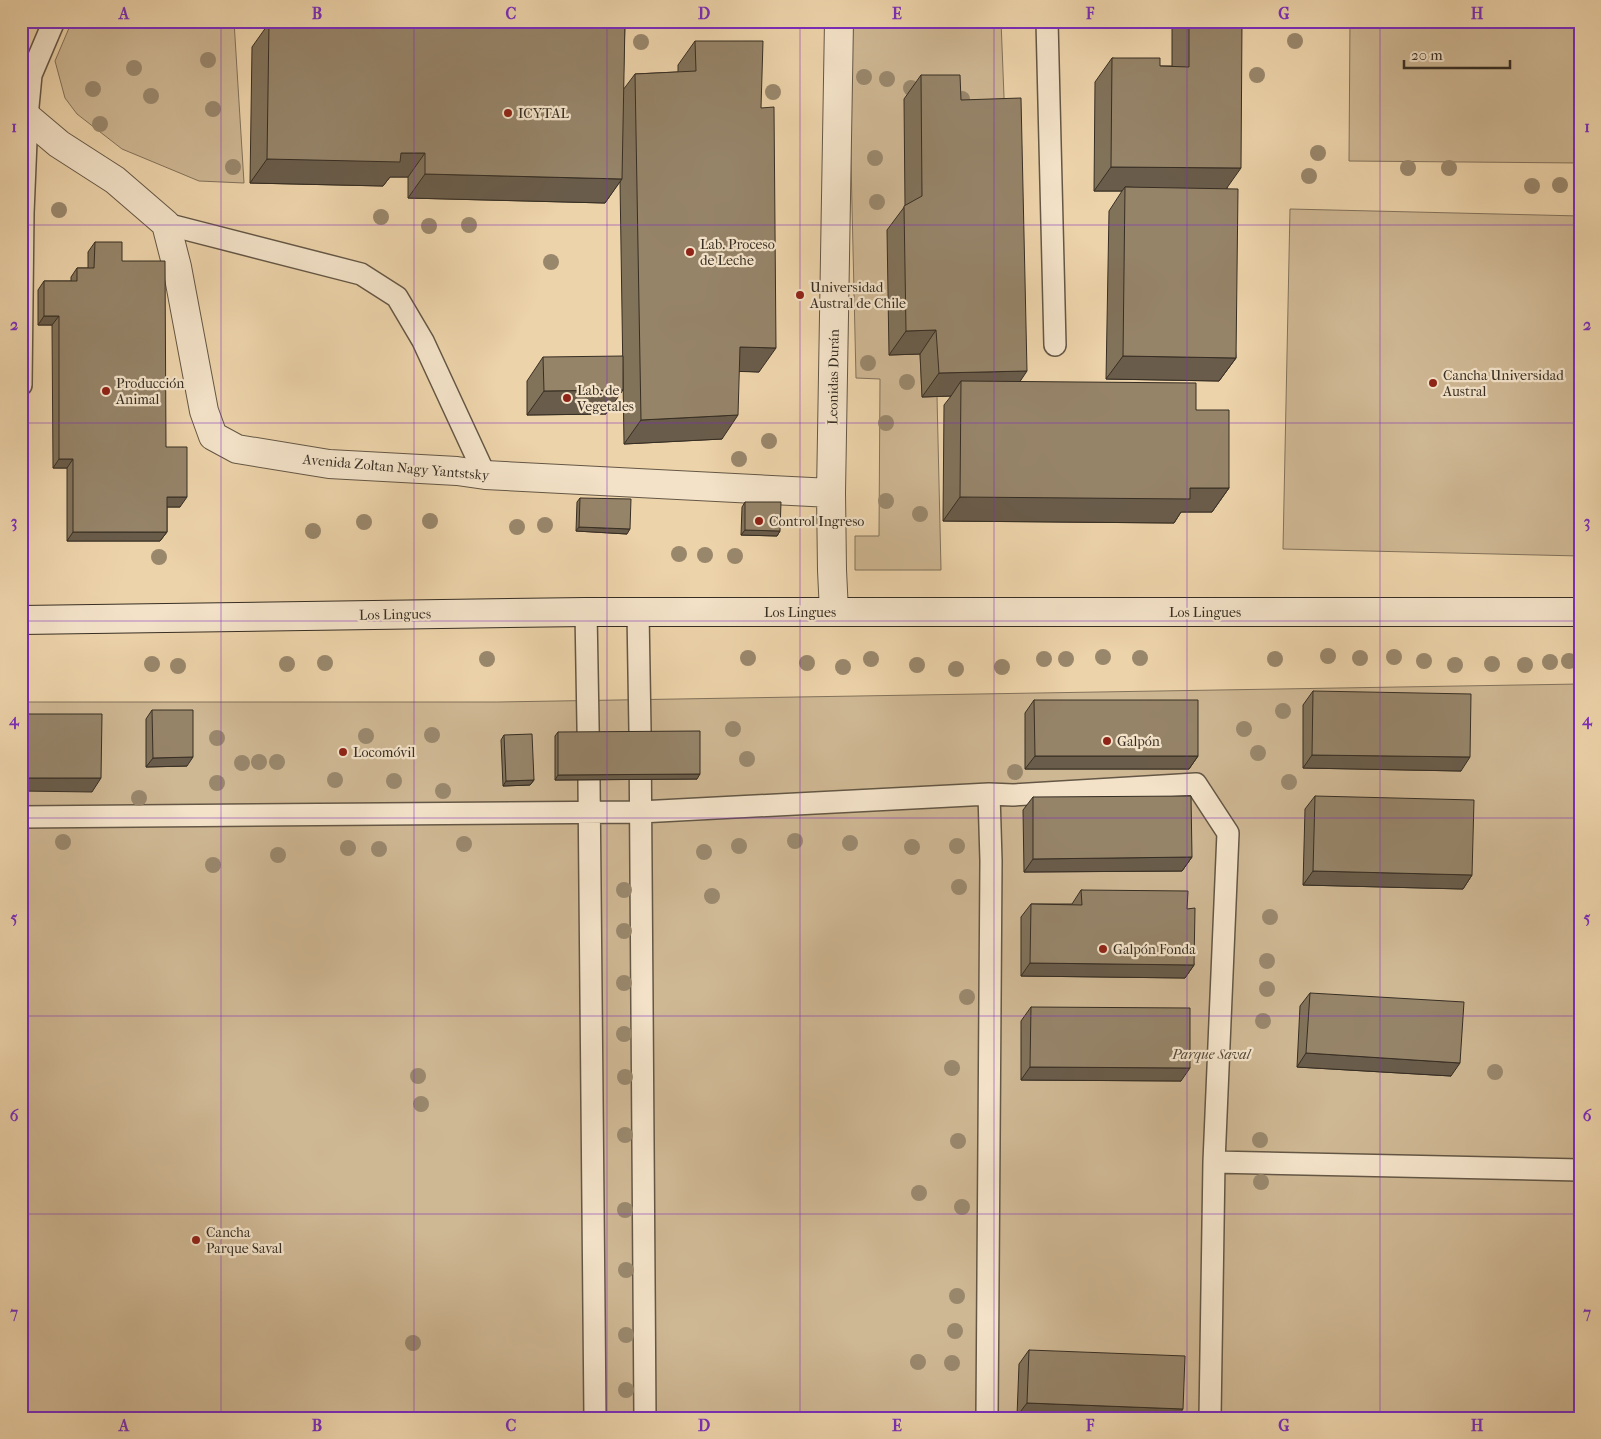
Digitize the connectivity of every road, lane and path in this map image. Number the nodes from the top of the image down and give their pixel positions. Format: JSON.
{"nodes":[{"id":1,"x":54,"y":21,"type":"edge"},
{"id":2,"x":839,"y":21,"type":"edge"},
{"id":3,"x":1047,"y":21,"type":"edge"},
{"id":4,"x":24,"y":116,"type":"edge"},
{"id":5,"x":166,"y":224,"type":"junction"},
{"id":6,"x":1055,"y":345,"type":"dead end"},
{"id":7,"x":21,"y":385,"type":"edge"},
{"id":8,"x":485,"y":475,"type":"junction"},
{"id":9,"x":831,"y":493,"type":"junction"},
{"id":10,"x":586,"y":612,"type":"junction"},
{"id":11,"x":638,"y":612,"type":"junction"},
{"id":12,"x":834,"y":612,"type":"junction"},
{"id":13,"x":1580,"y":612,"type":"edge"},
{"id":14,"x":21,"y":620,"type":"edge"},
{"id":15,"x":989,"y":794,"type":"junction"},
{"id":16,"x":640,"y":812,"type":"junction"},
{"id":17,"x":589,"y":813,"type":"junction"},
{"id":18,"x":21,"y":817,"type":"edge"},
{"id":19,"x":1214,"y":1162,"type":"junction"},
{"id":20,"x":1580,"y":1170,"type":"edge"},
{"id":21,"x":595,"y":1418,"type":"edge"},
{"id":22,"x":645,"y":1418,"type":"edge"},
{"id":23,"x":987,"y":1418,"type":"edge"},
{"id":24,"x":1210,"y":1418,"type":"edge"}],
"edges":[{"from":1,"to":4,"type":"lane"},
{"from":2,"to":9,"type":"street","name":"Leonidas Durán"},
{"from":3,"to":6,"type":"lane"},
{"from":4,"to":5,"type":"street"},
{"from":4,"to":7,"type":"lane"},
{"from":5,"to":8,"type":"lane"},
{"from":5,"to":8,"type":"street","name":"Avenida Zoltan Nagy Yantstsky"},
{"from":8,"to":9,"type":"street","name":"Avenida Zoltan Nagy Yantstsky"},
{"from":9,"to":12,"type":"street","name":"Leonidas Durán"},
{"from":10,"to":11,"type":"street","name":"Los Lingues"},
{"from":10,"to":14,"type":"street","name":"Los Lingues"},
{"from":10,"to":17,"type":"lane"},
{"from":11,"to":12,"type":"street","name":"Los Lingues"},
{"from":11,"to":16,"type":"lane"},
{"from":12,"to":13,"type":"street","name":"Los Lingues"},
{"from":15,"to":16,"type":"lane"},
{"from":15,"to":19,"type":"lane"},
{"from":15,"to":23,"type":"lane"},
{"from":16,"to":17,"type":"lane"},
{"from":16,"to":22,"type":"lane"},
{"from":17,"to":18,"type":"lane"},
{"from":17,"to":21,"type":"lane"},
{"from":19,"to":20,"type":"lane"},
{"from":19,"to":24,"type":"lane"}]}
